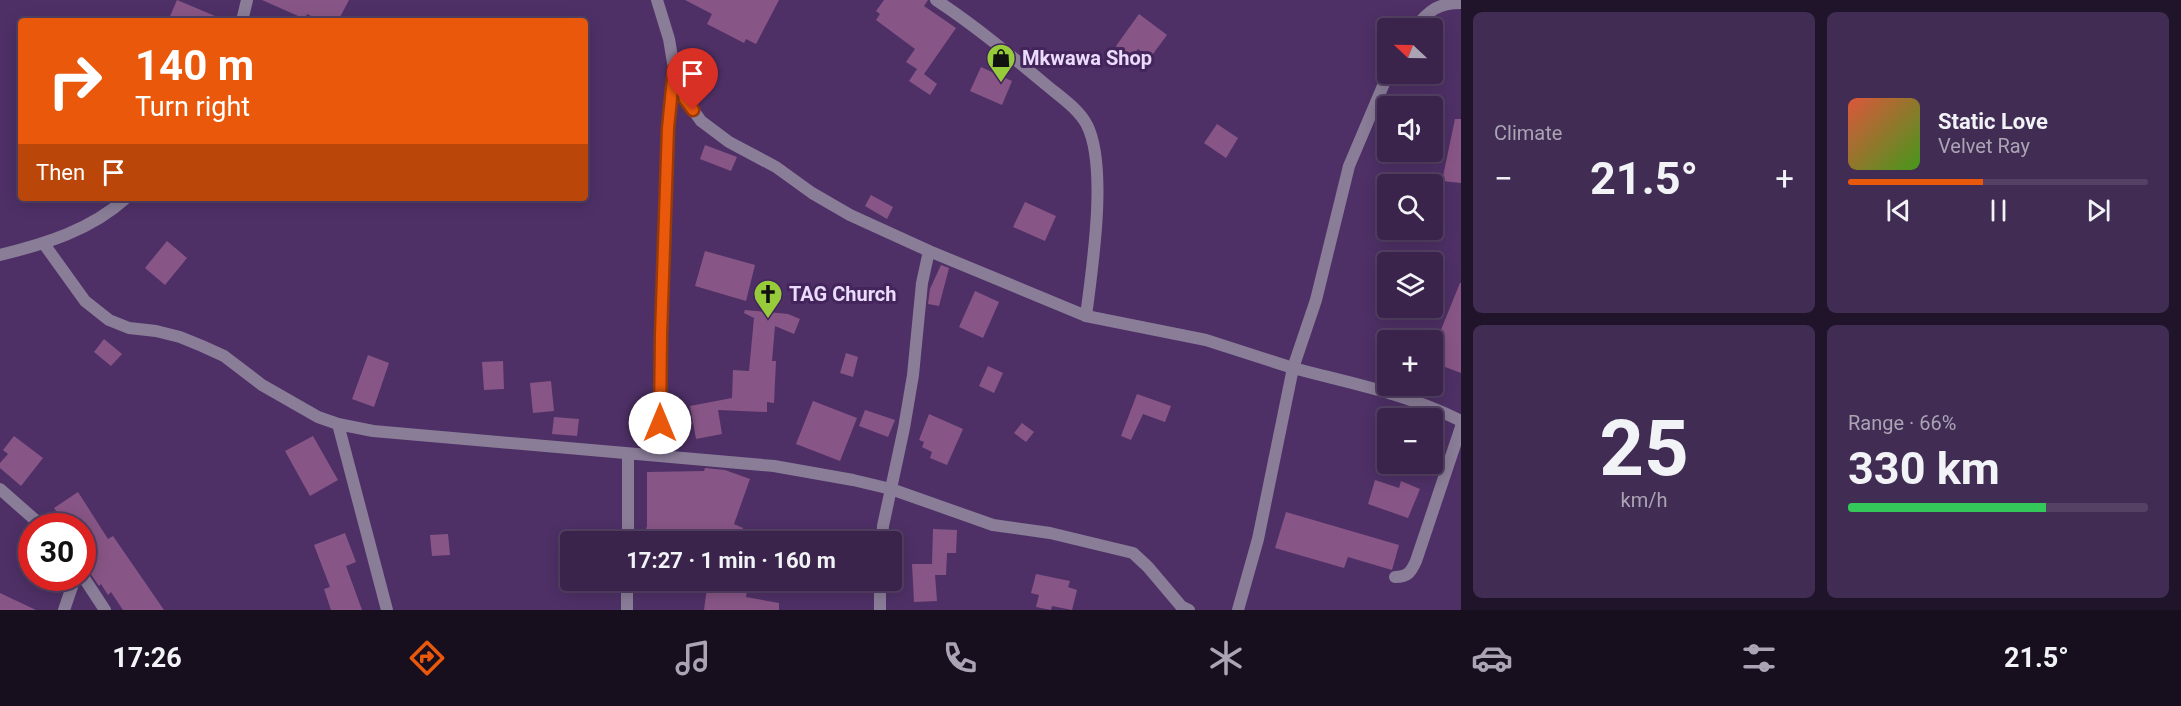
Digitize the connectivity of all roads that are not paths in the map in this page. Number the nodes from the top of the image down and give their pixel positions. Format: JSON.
{"nodes":[{"id":1,"x":247,"y":0,"type":"edge"},
{"id":2,"x":657,"y":0,"type":"edge"},
{"id":3,"x":936,"y":0,"type":"edge"},
{"id":4,"x":1461,"y":3,"type":"edge"},
{"id":5,"x":243,"y":18,"type":"edge"},
{"id":6,"x":1423,"y":18,"type":"edge"},
{"id":7,"x":674,"y":69,"type":"junction"},
{"id":8,"x":1384,"y":84,"type":"edge"},
{"id":9,"x":121,"y":201,"type":"edge"},
{"id":10,"x":44,"y":244,"type":"junction"},
{"id":11,"x":929,"y":251,"type":"junction"},
{"id":12,"x":0,"y":255,"type":"edge"},
{"id":13,"x":1086,"y":316,"type":"junction"},
{"id":14,"x":1293,"y":368,"type":"junction"},
{"id":15,"x":1461,"y":421,"type":"edge"},
{"id":16,"x":338,"y":424,"type":"junction"},
{"id":17,"x":1461,"y":427,"type":"edge"},
{"id":18,"x":628,"y":454,"type":"junction"},
{"id":19,"x":660,"y":456,"type":"junction"},
{"id":20,"x":0,"y":489,"type":"edge"},
{"id":21,"x":891,"y":489,"type":"junction"},
{"id":22,"x":27,"y":513,"type":"edge"},
{"id":23,"x":628,"y":531,"type":"edge"},
{"id":24,"x":884,"y":531,"type":"edge"},
{"id":25,"x":1395,"y":577,"type":"dead end"},
{"id":26,"x":71,"y":591,"type":"edge"},
{"id":27,"x":93,"y":591,"type":"edge"},
{"id":28,"x":627,"y":591,"type":"edge"},
{"id":29,"x":880,"y":591,"type":"edge"},
{"id":30,"x":64,"y":610,"type":"edge"},
{"id":31,"x":105,"y":610,"type":"edge"},
{"id":32,"x":387,"y":610,"type":"edge"},
{"id":33,"x":627,"y":610,"type":"edge"},
{"id":34,"x":880,"y":610,"type":"edge"},
{"id":35,"x":1189,"y":610,"type":"edge"},
{"id":36,"x":1238,"y":610,"type":"edge"}],
"edges":[{"from":1,"to":5,"type":"street"},
{"from":2,"to":7,"type":"street"},
{"from":3,"to":13,"type":"street"},
{"from":4,"to":6,"type":"street"},
{"from":7,"to":11,"type":"street"},
{"from":7,"to":19,"type":"street"},
{"from":8,"to":14,"type":"street"},
{"from":9,"to":10,"type":"street"},
{"from":10,"to":12,"type":"street"},
{"from":10,"to":16,"type":"street"},
{"from":11,"to":13,"type":"street"},
{"from":11,"to":21,"type":"street"},
{"from":13,"to":14,"type":"street"},
{"from":14,"to":15,"type":"street"},
{"from":14,"to":36,"type":"street"},
{"from":16,"to":18,"type":"street"},
{"from":16,"to":32,"type":"street"},
{"from":17,"to":25,"type":"street"},
{"from":18,"to":19,"type":"street"},
{"from":18,"to":23,"type":"street"},
{"from":19,"to":21,"type":"street"},
{"from":20,"to":22,"type":"street"},
{"from":21,"to":24,"type":"street"},
{"from":21,"to":35,"type":"street"},
{"from":26,"to":30,"type":"street"},
{"from":27,"to":31,"type":"street"},
{"from":28,"to":33,"type":"street"},
{"from":29,"to":34,"type":"street"}]}
